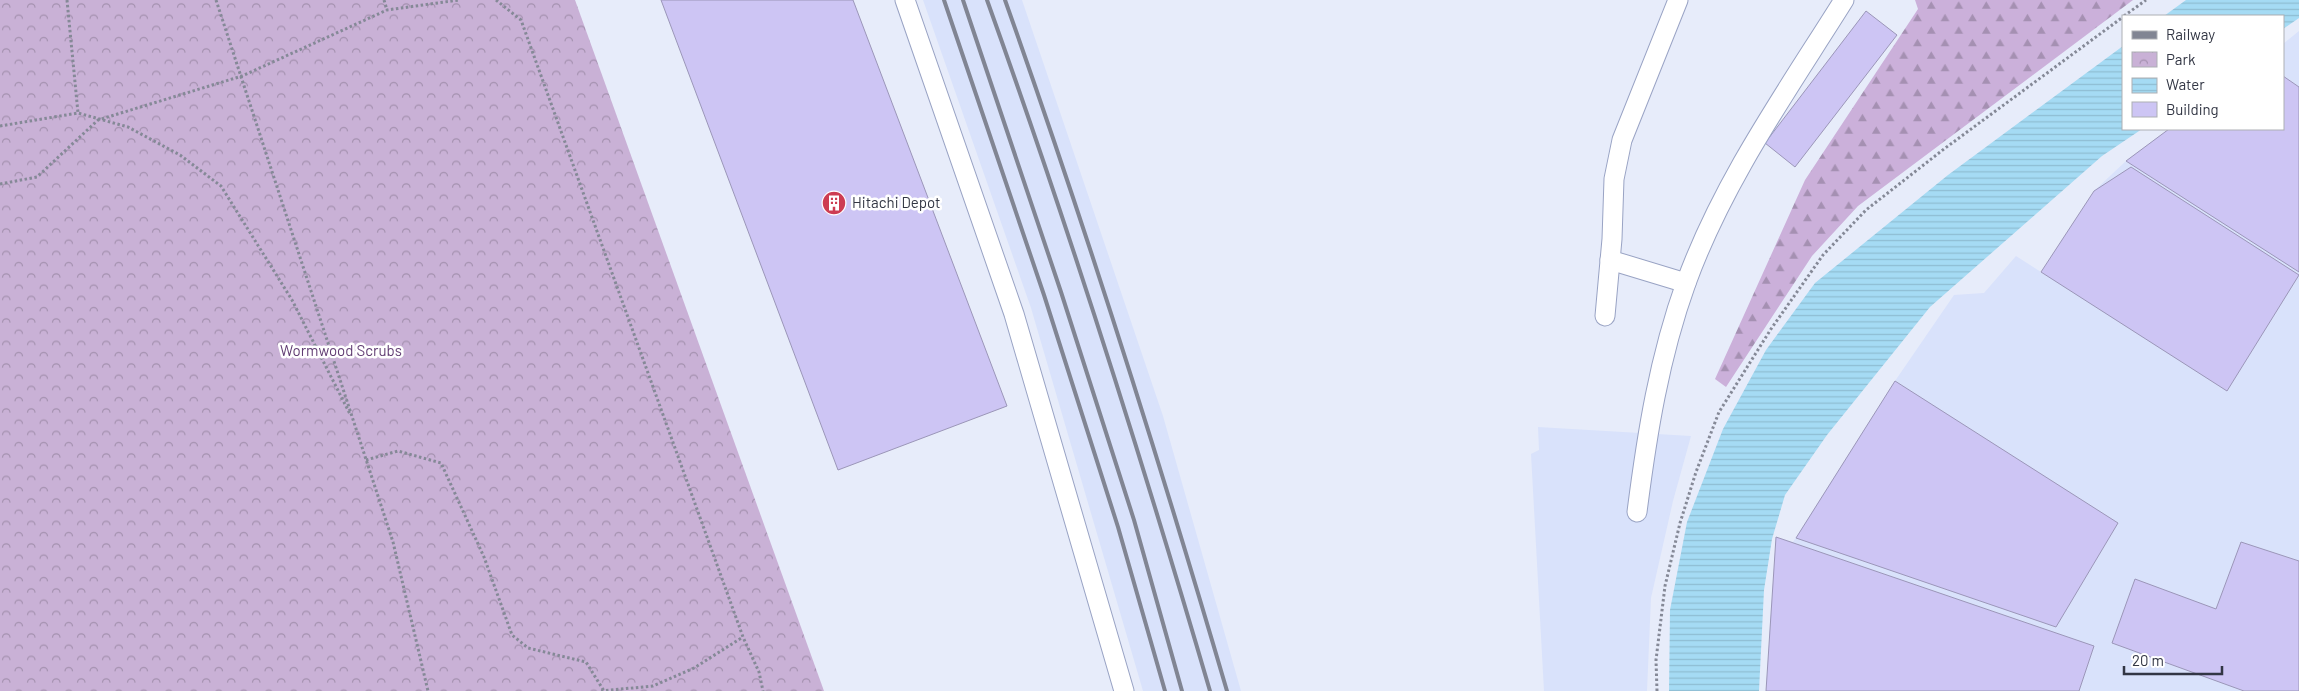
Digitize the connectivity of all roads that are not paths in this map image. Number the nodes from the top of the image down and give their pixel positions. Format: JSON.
{"nodes":[{"id":1,"x":905,"y":0,"type":"edge"},
{"id":2,"x":1678,"y":0,"type":"edge"},
{"id":3,"x":1844,"y":0,"type":"edge"},
{"id":4,"x":1610,"y":260,"type":"junction"},
{"id":5,"x":1686,"y":283,"type":"junction"},
{"id":6,"x":1605,"y":316,"type":"dead end"},
{"id":7,"x":1637,"y":512,"type":"dead end"},
{"id":8,"x":1124,"y":691,"type":"edge"}],
"edges":[{"from":1,"to":8,"type":"lane"},
{"from":2,"to":4,"type":"lane"},
{"from":3,"to":5,"type":"lane"},
{"from":4,"to":5,"type":"lane"},
{"from":4,"to":6,"type":"lane"},
{"from":5,"to":7,"type":"lane"}]}
